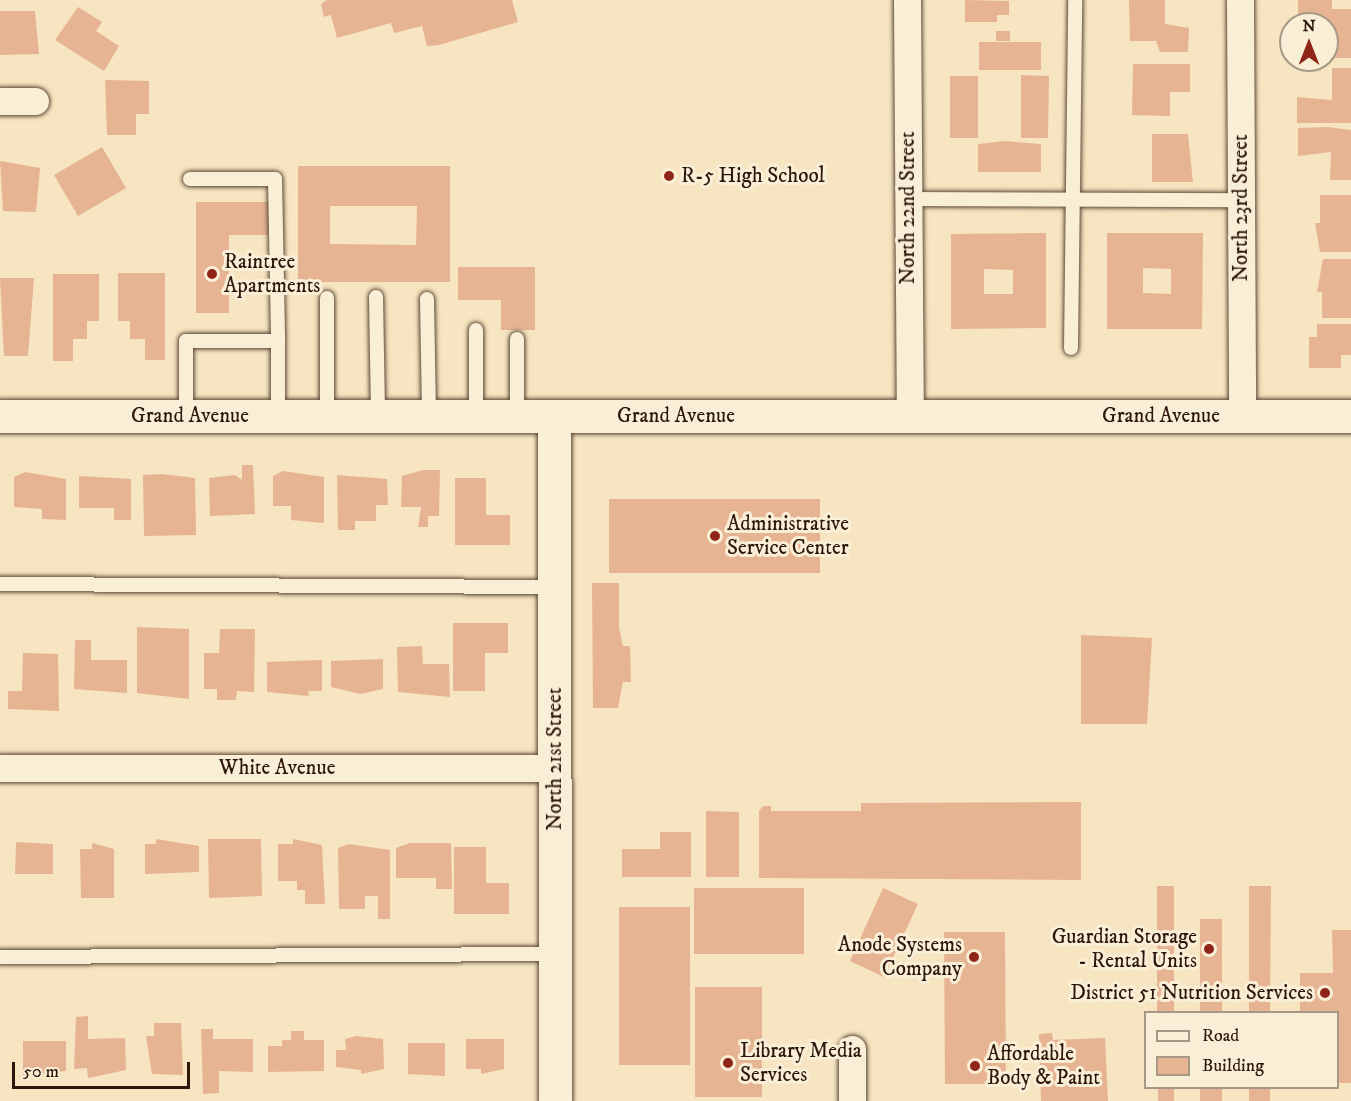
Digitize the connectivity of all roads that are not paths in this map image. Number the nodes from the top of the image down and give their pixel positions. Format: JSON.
{"nodes":[{"id":1,"x":907,"y":0,"type":"edge"},
{"id":2,"x":1075,"y":0,"type":"edge"},
{"id":3,"x":1240,"y":0,"type":"edge"},
{"id":4,"x":0,"y":101,"type":"edge"},
{"id":5,"x":35,"y":101,"type":"dead end"},
{"id":6,"x":190,"y":179,"type":"dead end"},
{"id":7,"x":908,"y":199,"type":"junction"},
{"id":8,"x":1073,"y":199,"type":"junction"},
{"id":9,"x":1241,"y":200,"type":"junction"},
{"id":10,"x":376,"y":297,"type":"dead end"},
{"id":11,"x":327,"y":298,"type":"dead end"},
{"id":12,"x":427,"y":299,"type":"dead end"},
{"id":13,"x":476,"y":330,"type":"dead end"},
{"id":14,"x":517,"y":339,"type":"dead end"},
{"id":15,"x":278,"y":341,"type":"junction"},
{"id":16,"x":1071,"y":348,"type":"dead end"},
{"id":17,"x":0,"y":416,"type":"edge"},
{"id":18,"x":186,"y":416,"type":"junction"},
{"id":19,"x":278,"y":416,"type":"junction"},
{"id":20,"x":327,"y":416,"type":"junction"},
{"id":21,"x":378,"y":416,"type":"junction"},
{"id":22,"x":429,"y":416,"type":"junction"},
{"id":23,"x":476,"y":416,"type":"junction"},
{"id":24,"x":517,"y":416,"type":"junction"},
{"id":25,"x":554,"y":416,"type":"junction"},
{"id":26,"x":910,"y":416,"type":"junction"},
{"id":27,"x":1242,"y":416,"type":"junction"},
{"id":28,"x":1351,"y":416,"type":"edge"},
{"id":29,"x":0,"y":584,"type":"edge"},
{"id":30,"x":554,"y":587,"type":"junction"},
{"id":31,"x":0,"y":768,"type":"edge"},
{"id":32,"x":555,"y":768,"type":"junction"},
{"id":33,"x":555,"y":954,"type":"junction"},
{"id":34,"x":0,"y":957,"type":"edge"},
{"id":35,"x":852,"y":1049,"type":"dead end"},
{"id":36,"x":555,"y":1101,"type":"edge"},
{"id":37,"x":852,"y":1101,"type":"edge"}],
"edges":[{"from":1,"to":7,"type":"street","name":"North 22nd Street"},
{"from":2,"to":8,"type":"lane"},
{"from":3,"to":9,"type":"street","name":"North 23rd Street"},
{"from":4,"to":5,"type":"street"},
{"from":6,"to":15,"type":"lane"},
{"from":7,"to":8,"type":"lane"},
{"from":7,"to":26,"type":"street","name":"North 22nd Street"},
{"from":8,"to":9,"type":"lane"},
{"from":8,"to":16,"type":"lane"},
{"from":9,"to":27,"type":"street","name":"North 23rd Street"},
{"from":10,"to":21,"type":"lane"},
{"from":11,"to":20,"type":"lane"},
{"from":12,"to":22,"type":"lane"},
{"from":13,"to":23,"type":"lane"},
{"from":14,"to":24,"type":"lane"},
{"from":15,"to":18,"type":"lane"},
{"from":15,"to":19,"type":"lane"},
{"from":17,"to":18,"type":"street","name":"Grand Avenue"},
{"from":18,"to":19,"type":"street","name":"Grand Avenue"},
{"from":19,"to":20,"type":"street","name":"Grand Avenue"},
{"from":20,"to":21,"type":"street","name":"Grand Avenue"},
{"from":21,"to":22,"type":"street","name":"Grand Avenue"},
{"from":22,"to":23,"type":"street","name":"Grand Avenue"},
{"from":23,"to":24,"type":"street","name":"Grand Avenue"},
{"from":24,"to":25,"type":"street","name":"Grand Avenue"},
{"from":25,"to":26,"type":"street","name":"Grand Avenue"},
{"from":25,"to":30,"type":"street","name":"North 21st Street"},
{"from":26,"to":27,"type":"street","name":"Grand Avenue"},
{"from":27,"to":28,"type":"street","name":"Grand Avenue"},
{"from":29,"to":30,"type":"lane"},
{"from":30,"to":32,"type":"street","name":"North 21st Street"},
{"from":31,"to":32,"type":"street","name":"White Avenue"},
{"from":32,"to":33,"type":"street","name":"North 21st Street"},
{"from":33,"to":34,"type":"lane"},
{"from":33,"to":36,"type":"street","name":"North 21st Street"},
{"from":35,"to":37,"type":"street"}]}
